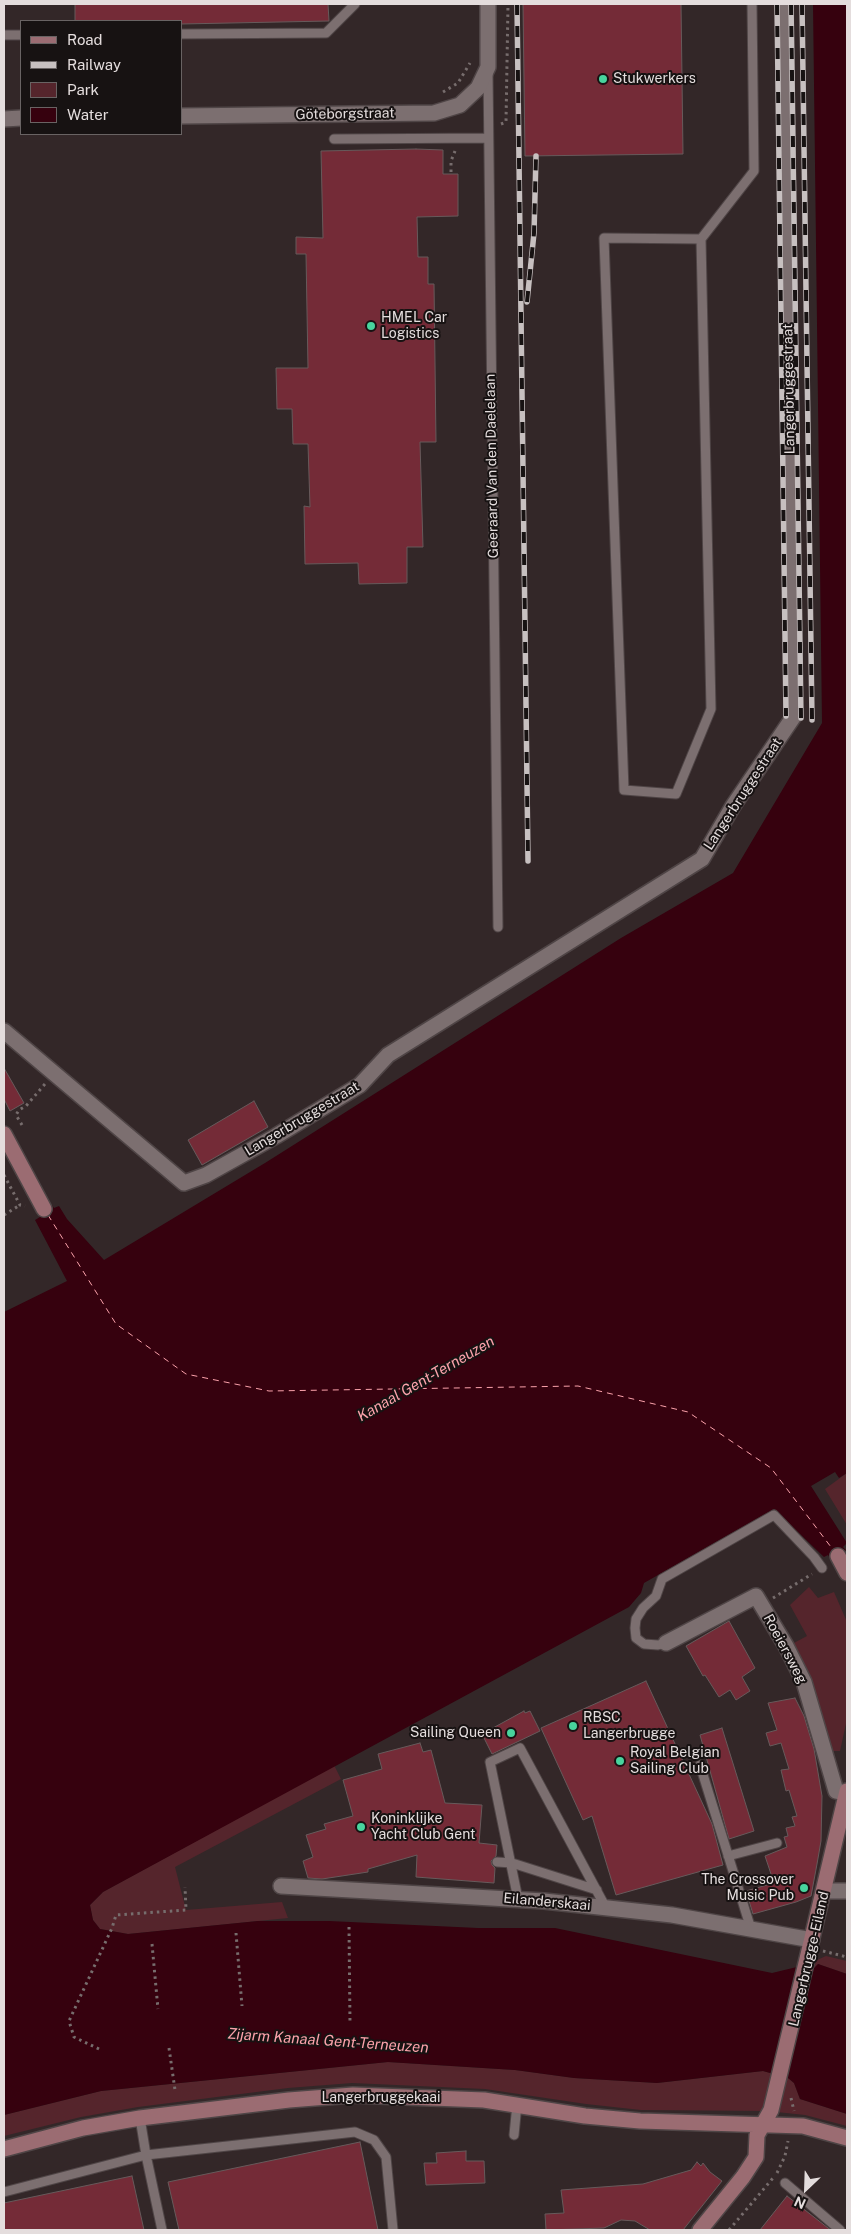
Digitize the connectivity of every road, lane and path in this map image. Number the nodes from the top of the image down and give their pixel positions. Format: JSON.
{"nodes":[{"id":1,"x":355,"y":4,"type":"edge"},
{"id":2,"x":488,"y":4,"type":"edge"},
{"id":3,"x":752,"y":4,"type":"edge"},
{"id":4,"x":784,"y":4,"type":"edge"},
{"id":5,"x":182,"y":34,"type":"edge"},
{"id":6,"x":4,"y":35,"type":"edge"},
{"id":7,"x":20,"y":35,"type":"edge"},
{"id":8,"x":472,"y":56,"type":"dead end"},
{"id":9,"x":488,"y":67,"type":"junction"},
{"id":10,"x":435,"y":96,"type":"dead end"},
{"id":11,"x":182,"y":116,"type":"edge"},
{"id":12,"x":20,"y":118,"type":"edge"},
{"id":13,"x":4,"y":119,"type":"edge"},
{"id":14,"x":488,"y":138,"type":"junction"},
{"id":15,"x":334,"y":139,"type":"dead end"},
{"id":16,"x":700,"y":239,"type":"junction"},
{"id":17,"x":498,"y":927,"type":"dead end"},
{"id":18,"x":4,"y":1031,"type":"edge"},
{"id":19,"x":54,"y":1074,"type":"junction"},
{"id":20,"x":22,"y":1125,"type":"dead end"},
{"id":21,"x":4,"y":1134,"type":"edge"},
{"id":22,"x":20,"y":1205,"type":"dead end"},
{"id":23,"x":44,"y":1209,"type":"dead end"},
{"id":24,"x":4,"y":1215,"type":"edge"},
{"id":25,"x":838,"y":1556,"type":"dead end"},
{"id":26,"x":822,"y":1568,"type":"joint"},
{"id":27,"x":847,"y":1573,"type":"edge"},
{"id":28,"x":789,"y":1588,"type":"dead end"},
{"id":29,"x":666,"y":1643,"type":"joint"},
{"id":30,"x":700,"y":1765,"type":"dead end"},
{"id":31,"x":847,"y":1792,"type":"edge"},
{"id":32,"x":776,"y":1843,"type":"dead end"},
{"id":33,"x":728,"y":1856,"type":"junction"},
{"id":34,"x":497,"y":1862,"type":"dead end"},
{"id":35,"x":512,"y":1863,"type":"junction"},
{"id":36,"x":280,"y":1886,"type":"dead end"},
{"id":37,"x":185,"y":1887,"type":"dead end"},
{"id":38,"x":597,"y":1890,"type":"junction"},
{"id":39,"x":825,"y":1891,"type":"junction"},
{"id":40,"x":847,"y":1891,"type":"edge"},
{"id":41,"x":518,"y":1899,"type":"junction"},
{"id":42,"x":606,"y":1908,"type":"junction"},
{"id":43,"x":349,"y":1927,"type":"dead end"},
{"id":44,"x":751,"y":1929,"type":"junction"},
{"id":45,"x":236,"y":1933,"type":"dead end"},
{"id":46,"x":152,"y":1944,"type":"dead end"},
{"id":47,"x":811,"y":1944,"type":"junction"},
{"id":48,"x":847,"y":1957,"type":"edge"},
{"id":49,"x":242,"y":2006,"type":"dead end"},
{"id":50,"x":158,"y":2009,"type":"dead end"},
{"id":51,"x":350,"y":2023,"type":"dead end"},
{"id":52,"x":169,"y":2048,"type":"dead end"},
{"id":53,"x":99,"y":2049,"type":"dead end"},
{"id":54,"x":175,"y":2090,"type":"dead end"},
{"id":55,"x":517,"y":2104,"type":"junction"},
{"id":56,"x":140,"y":2118,"type":"junction"},
{"id":57,"x":762,"y":2124,"type":"junction"},
{"id":58,"x":792,"y":2125,"type":"junction"},
{"id":59,"x":514,"y":2134,"type":"dead end"},
{"id":60,"x":847,"y":2138,"type":"edge"},
{"id":61,"x":4,"y":2149,"type":"edge"},
{"id":62,"x":146,"y":2155,"type":"junction"},
{"id":63,"x":785,"y":2183,"type":"dead end"},
{"id":64,"x":4,"y":2192,"type":"edge"},
{"id":65,"x":162,"y":2230,"type":"edge"},
{"id":66,"x":393,"y":2230,"type":"edge"},
{"id":67,"x":700,"y":2230,"type":"edge"},
{"id":68,"x":730,"y":2230,"type":"edge"},
{"id":69,"x":840,"y":2230,"type":"edge"}],
"edges":[{"from":1,"to":5,"type":"lane"},
{"from":2,"to":9,"type":"street","name":"Geeraard Van den Daelelaan"},
{"from":3,"to":16,"type":"lane"},
{"from":4,"to":19,"type":"street","name":"Langerbruggestraat"},
{"from":6,"to":7,"type":"lane"},
{"from":8,"to":10,"type":"path"},
{"from":9,"to":11,"type":"street","name":"Göteborgstraat"},
{"from":9,"to":14,"type":"lane","name":"Geeraard Van den Daelelaan"},
{"from":12,"to":13,"type":"street"},
{"from":14,"to":15,"type":"lane"},
{"from":14,"to":17,"type":"lane","name":"Geeraard Van den Daelelaan"},
{"from":16,"to":16,"type":"lane"},
{"from":18,"to":19,"type":"street","name":"Langerbruggestraat"},
{"from":19,"to":20,"type":"path"},
{"from":21,"to":23,"type":"main road"},
{"from":22,"to":24,"type":"path"},
{"from":25,"to":27,"type":"main road"},
{"from":26,"to":28,"type":"path"},
{"from":26,"to":29,"type":"lane"},
{"from":29,"to":31,"type":"street","name":"Roeiersweg"},
{"from":30,"to":33,"type":"lane"},
{"from":31,"to":39,"type":"main road","name":"Langerbrugge-Eiland"},
{"from":32,"to":33,"type":"lane"},
{"from":33,"to":44,"type":"lane"},
{"from":34,"to":35,"type":"lane"},
{"from":35,"to":38,"type":"lane"},
{"from":35,"to":38,"type":"lane"},
{"from":35,"to":41,"type":"lane"},
{"from":36,"to":41,"type":"street","name":"Eilanderskaai"},
{"from":37,"to":53,"type":"path"},
{"from":38,"to":42,"type":"lane"},
{"from":39,"to":40,"type":"street"},
{"from":39,"to":47,"type":"main road","name":"Langerbrugge-Eiland"},
{"from":41,"to":42,"type":"street","name":"Eilanderskaai"},
{"from":42,"to":44,"type":"street","name":"Eilanderskaai"},
{"from":43,"to":51,"type":"path"},
{"from":44,"to":47,"type":"street","name":"Eilanderskaai"},
{"from":45,"to":49,"type":"path"},
{"from":46,"to":50,"type":"path"},
{"from":47,"to":48,"type":"path"},
{"from":47,"to":57,"type":"main road","name":"Langerbrugge-Eiland"},
{"from":52,"to":54,"type":"path"},
{"from":55,"to":56,"type":"main road","name":"Langerbruggekaai"},
{"from":55,"to":57,"type":"main road","name":"Langerbruggekaai"},
{"from":55,"to":59,"type":"lane"},
{"from":56,"to":61,"type":"main road","name":"Langerbruggekaai"},
{"from":56,"to":62,"type":"lane"},
{"from":57,"to":58,"type":"main road","name":"Langerbruggekaai"},
{"from":57,"to":67,"type":"main road","name":"Langerbrugge-Eiland"},
{"from":58,"to":60,"type":"main road","name":"Langerbruggekaai"},
{"from":58,"to":68,"type":"path"},
{"from":62,"to":64,"type":"lane"},
{"from":62,"to":65,"type":"lane"},
{"from":62,"to":66,"type":"lane"},
{"from":63,"to":69,"type":"lane"}]}
